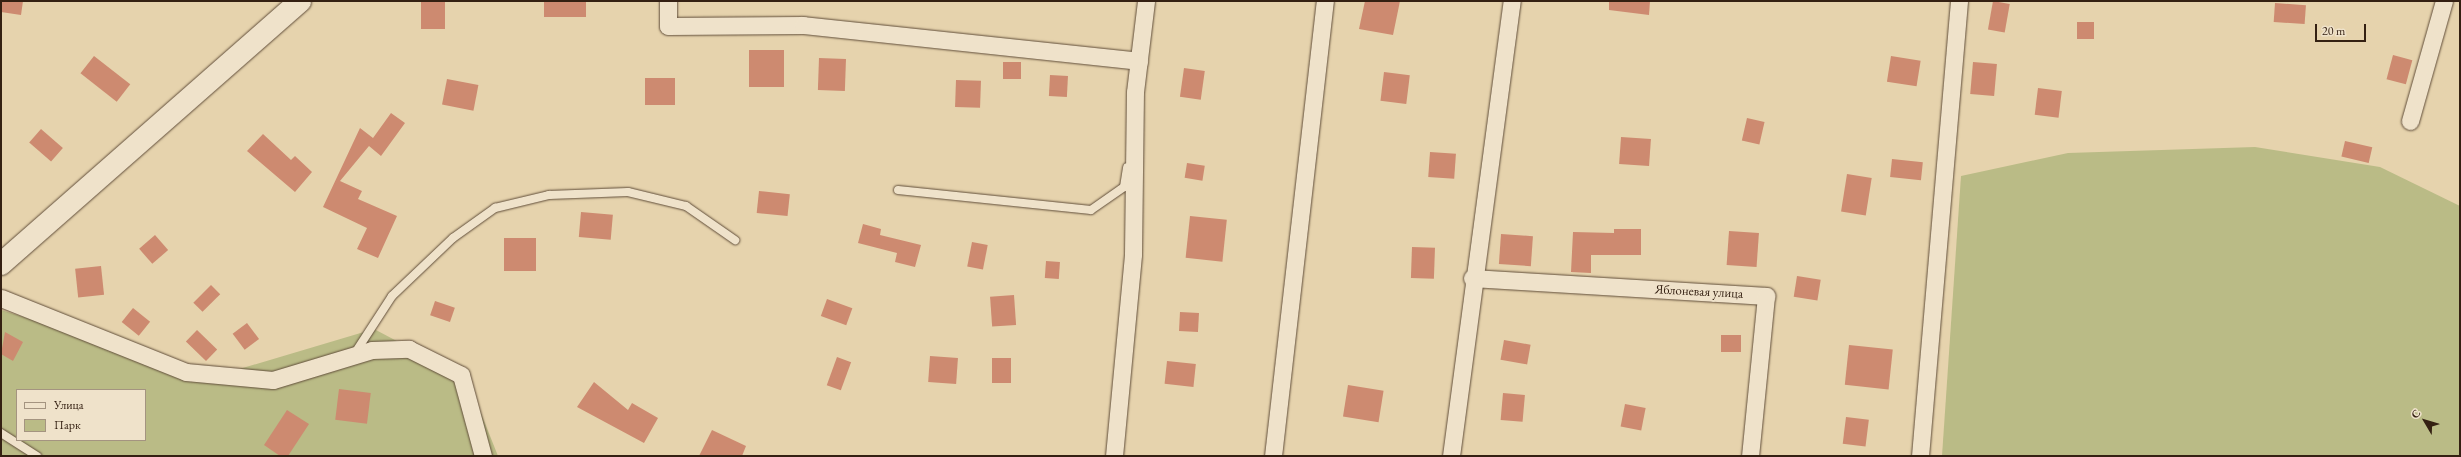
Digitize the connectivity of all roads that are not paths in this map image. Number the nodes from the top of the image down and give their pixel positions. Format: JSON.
{"nodes":[{"id":1,"x":300,"y":1,"type":"edge"},
{"id":2,"x":668,"y":1,"type":"edge"},
{"id":3,"x":1146,"y":1,"type":"edge"},
{"id":4,"x":1325,"y":1,"type":"edge"},
{"id":5,"x":1512,"y":1,"type":"edge"},
{"id":6,"x":1959,"y":1,"type":"edge"},
{"id":7,"x":2444,"y":1,"type":"edge"},
{"id":8,"x":1139,"y":61,"type":"junction"},
{"id":9,"x":1135,"y":92,"type":"junction"},
{"id":10,"x":2410,"y":121,"type":"dead end"},
{"id":11,"x":898,"y":190,"type":"dead end"},
{"id":12,"x":735,"y":240,"type":"dead end"},
{"id":13,"x":1,"y":264,"type":"edge"},
{"id":14,"x":1472,"y":278,"type":"junction"},
{"id":15,"x":1,"y":298,"type":"edge"},
{"id":16,"x":354,"y":355,"type":"junction"},
{"id":17,"x":1,"y":433,"type":"edge"},
{"id":18,"x":37,"y":456,"type":"edge"},
{"id":19,"x":483,"y":456,"type":"edge"},
{"id":20,"x":1114,"y":456,"type":"edge"},
{"id":21,"x":1273,"y":456,"type":"edge"},
{"id":22,"x":1451,"y":456,"type":"edge"},
{"id":23,"x":1750,"y":456,"type":"edge"},
{"id":24,"x":1920,"y":456,"type":"edge"}],
"edges":[{"from":1,"to":13,"type":"street"},
{"from":2,"to":8,"type":"street"},
{"from":3,"to":8,"type":"street"},
{"from":4,"to":21,"type":"street"},
{"from":5,"to":14,"type":"street"},
{"from":6,"to":24,"type":"street"},
{"from":7,"to":10,"type":"street"},
{"from":8,"to":9,"type":"street"},
{"from":9,"to":11,"type":"lane"},
{"from":9,"to":20,"type":"street"},
{"from":12,"to":16,"type":"lane"},
{"from":14,"to":22,"type":"street"},
{"from":14,"to":23,"type":"street","name":"Яблоневая улица"},
{"from":15,"to":16,"type":"street"},
{"from":16,"to":19,"type":"street"},
{"from":17,"to":18,"type":"lane"}]}
